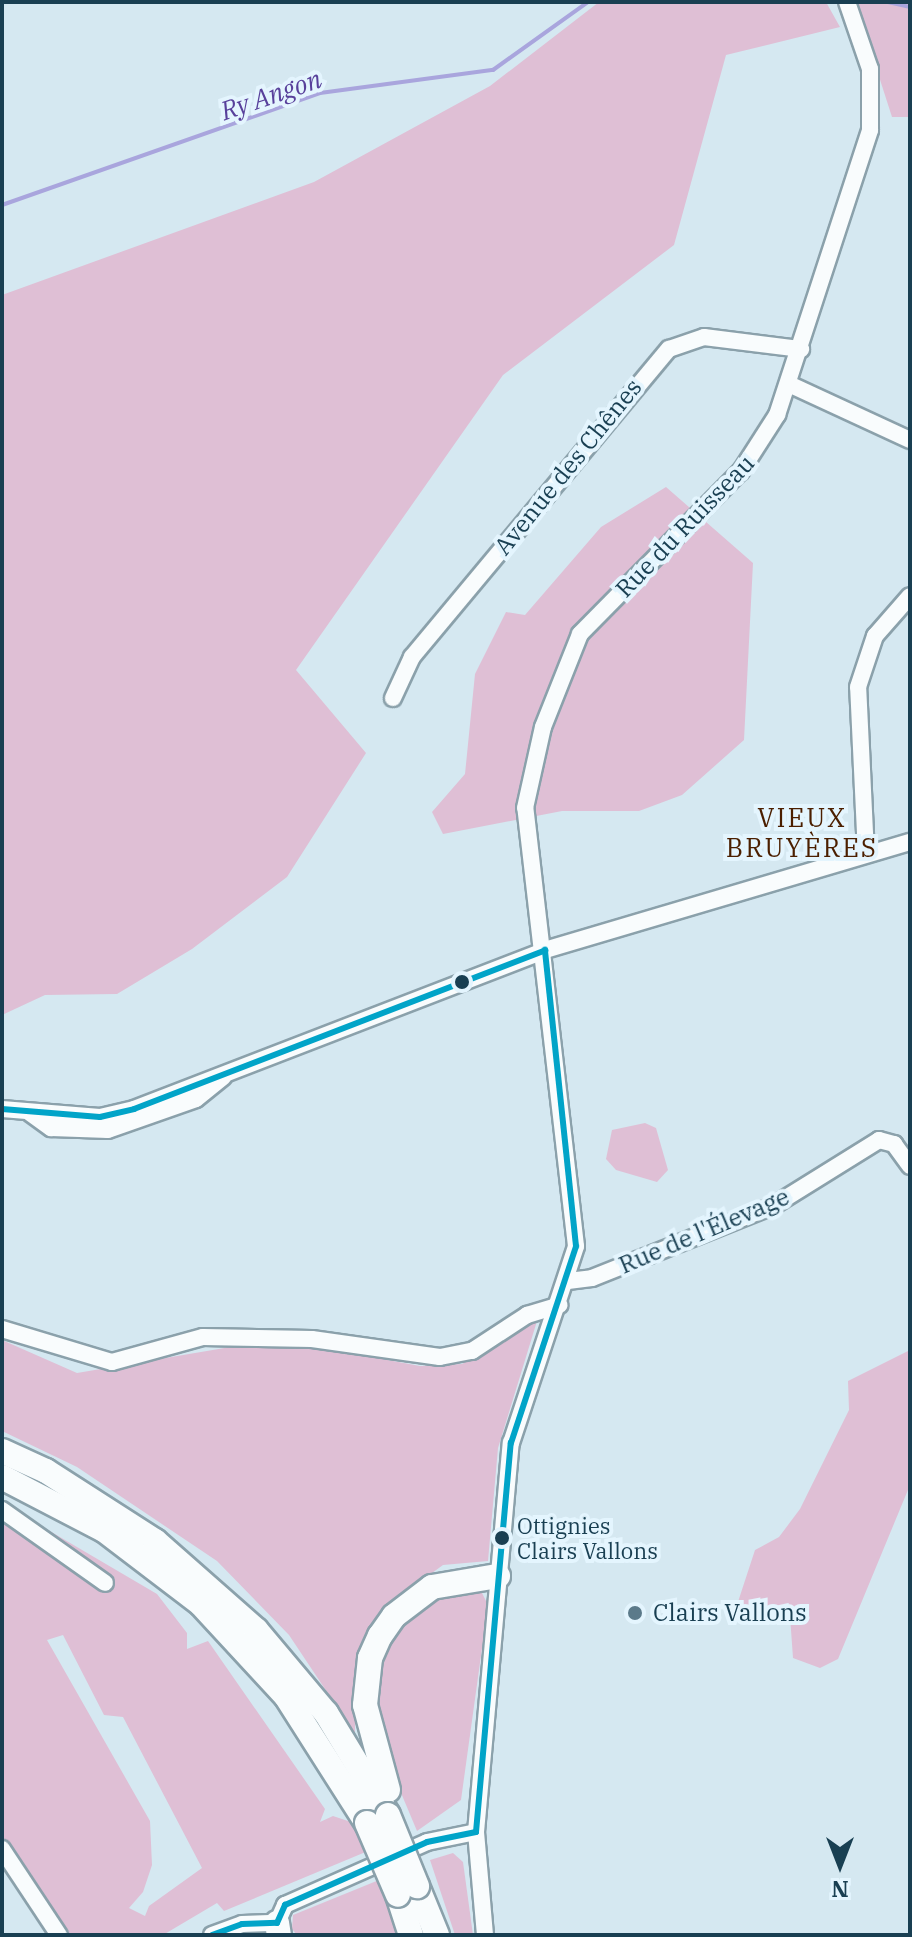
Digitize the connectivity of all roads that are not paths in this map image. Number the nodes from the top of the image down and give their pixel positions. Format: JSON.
{"nodes":[{"id":1,"x":848,"y":4,"type":"edge"},
{"id":2,"x":801,"y":349,"type":"junction"},
{"id":3,"x":789,"y":384,"type":"junction"},
{"id":4,"x":910,"y":440,"type":"edge"},
{"id":5,"x":910,"y":596,"type":"edge"},
{"id":6,"x":393,"y":698,"type":"dead end"},
{"id":7,"x":910,"y":842,"type":"edge"},
{"id":8,"x":866,"y":854,"type":"junction"},
{"id":9,"x":545,"y":950,"type":"junction"},
{"id":10,"x":2,"y":1109,"type":"edge"},
{"id":11,"x":910,"y":1166,"type":"edge"},
{"id":12,"x":568,"y":1281,"type":"junction"},
{"id":13,"x":559,"y":1305,"type":"junction"},
{"id":14,"x":2,"y":1329,"type":"edge"},
{"id":15,"x":2,"y":1451,"type":"edge"},
{"id":16,"x":2,"y":1477,"type":"edge"},
{"id":17,"x":2,"y":1510,"type":"edge"},
{"id":18,"x":149,"y":1549,"type":"junction"},
{"id":19,"x":498,"y":1576,"type":"junction"},
{"id":20,"x":105,"y":1583,"type":"dead end"},
{"id":21,"x":378,"y":1819,"type":"junction"},
{"id":22,"x":476,"y":1832,"type":"junction"},
{"id":23,"x":2,"y":1849,"type":"edge"},
{"id":24,"x":408,"y":1890,"type":"junction"},
{"id":25,"x":278,"y":1929,"type":"edge"},
{"id":26,"x":59,"y":1935,"type":"edge"},
{"id":27,"x":212,"y":1935,"type":"edge"},
{"id":28,"x":411,"y":1935,"type":"edge"},
{"id":29,"x":437,"y":1935,"type":"edge"},
{"id":30,"x":485,"y":1935,"type":"edge"}],
"edges":[{"from":1,"to":2,"type":"street","name":"Rue du Ruisseau"},
{"from":2,"to":3,"type":"street","name":"Rue du Ruisseau"},
{"from":2,"to":6,"type":"street","name":"Avenue des Chênes"},
{"from":3,"to":4,"type":"street"},
{"from":3,"to":9,"type":"street","name":"Rue du Ruisseau"},
{"from":5,"to":8,"type":"street"},
{"from":7,"to":8,"type":"street"},
{"from":8,"to":9,"type":"street"},
{"from":9,"to":10,"type":"street"},
{"from":9,"to":12,"type":"street","name":"Rue du Ruisseau"},
{"from":11,"to":12,"type":"street","name":"Rue de l'Élevage"},
{"from":12,"to":13,"type":"street","name":"Rue du Ruisseau"},
{"from":13,"to":14,"type":"street"},
{"from":13,"to":19,"type":"street","name":"Rue du Ruisseau"},
{"from":15,"to":18,"type":"highway"},
{"from":16,"to":18,"type":"highway"},
{"from":17,"to":20,"type":"street"},
{"from":18,"to":21,"type":"highway"},
{"from":19,"to":21,"type":"highway"},
{"from":19,"to":22,"type":"street","name":"Rue du Ruisseau"},
{"from":21,"to":24,"type":"highway","bridge":true},
{"from":22,"to":25,"type":"street"},
{"from":22,"to":30,"type":"street","name":"Rue du Ruisseau"},
{"from":23,"to":26,"type":"street"},
{"from":24,"to":28,"type":"highway"},
{"from":24,"to":29,"type":"highway"},
{"from":25,"to":27,"type":"street"}]}
